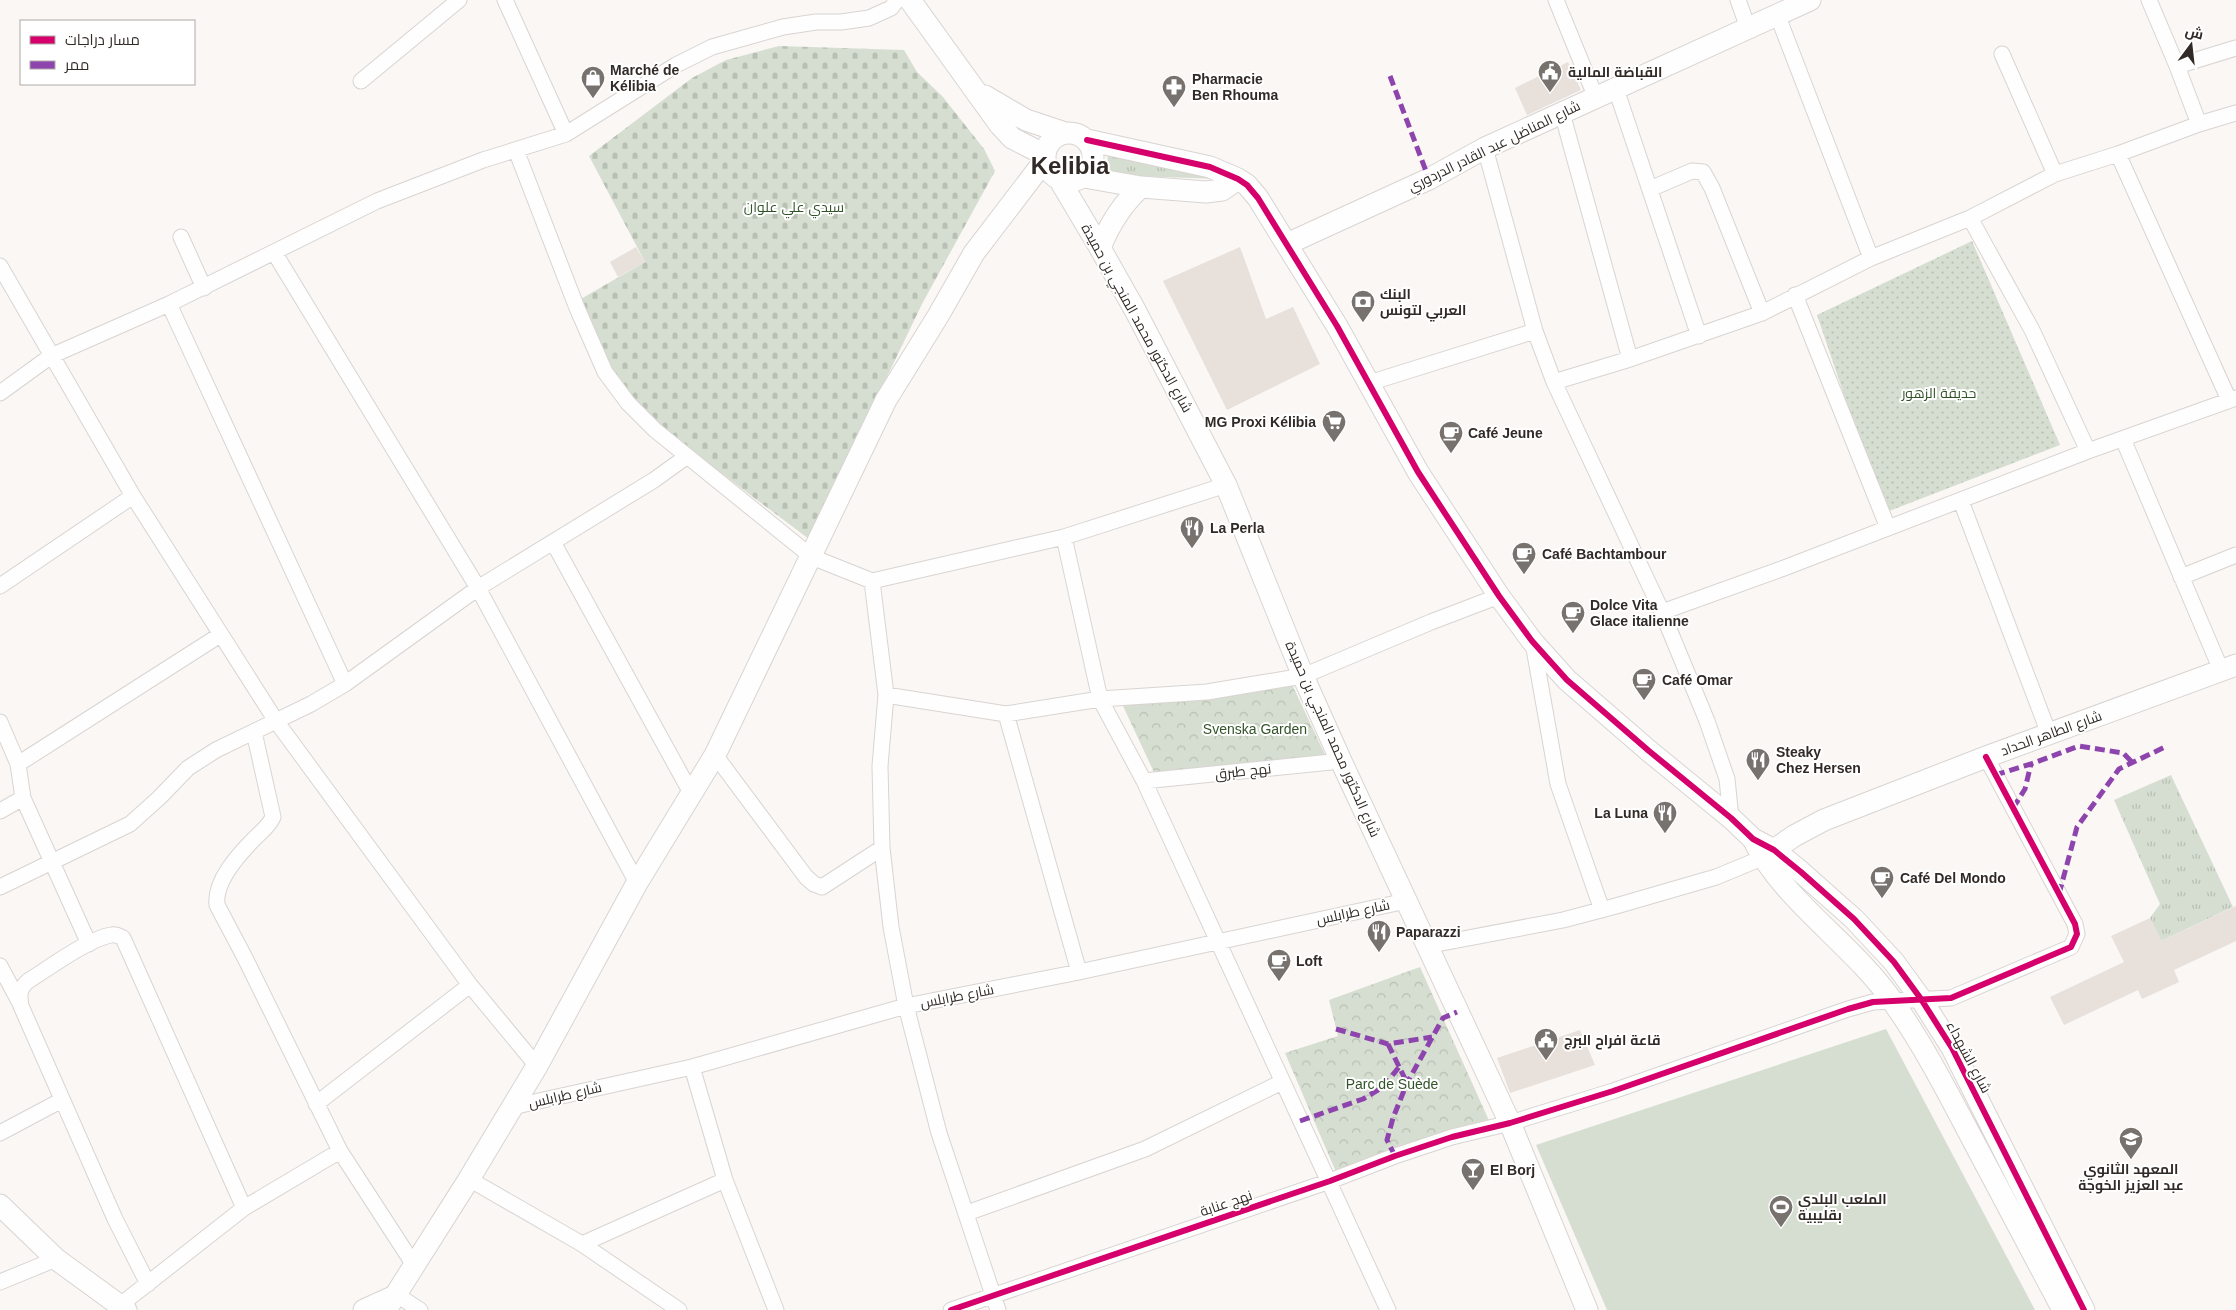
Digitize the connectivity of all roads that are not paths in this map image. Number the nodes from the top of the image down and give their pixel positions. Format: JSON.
{"nodes":[{"id":1,"x":459,"y":0,"type":"edge"},
{"id":2,"x":505,"y":0,"type":"edge"},
{"id":3,"x":897,"y":0,"type":"edge"},
{"id":4,"x":910,"y":0,"type":"edge"},
{"id":5,"x":1556,"y":0,"type":"edge"},
{"id":6,"x":1738,"y":0,"type":"edge"},
{"id":7,"x":1810,"y":0,"type":"edge"},
{"id":8,"x":2149,"y":0,"type":"edge"},
{"id":9,"x":1778,"y":14,"type":"junction"},
{"id":10,"x":1748,"y":28,"type":"junction"},
{"id":11,"x":2236,"y":48,"type":"edge"},
{"id":12,"x":2002,"y":54,"type":"dead end"},
{"id":13,"x":2177,"y":66,"type":"junction"},
{"id":14,"x":360,"y":80,"type":"dead end"},
{"id":15,"x":970,"y":86,"type":"junction"},
{"id":16,"x":1616,"y":89,"type":"junction"},
{"id":17,"x":1596,"y":98,"type":"junction"},
{"id":18,"x":1562,"y":113,"type":"junction"},
{"id":19,"x":2236,"y":113,"type":"edge"},
{"id":20,"x":2199,"y":124,"type":"junction"},
{"id":21,"x":1065,"y":133,"type":"junction"},
{"id":22,"x":566,"y":134,"type":"junction"},
{"id":23,"x":1087,"y":140,"type":"junction"},
{"id":24,"x":1484,"y":148,"type":"junction"},
{"id":25,"x":516,"y":150,"type":"junction"},
{"id":26,"x":2118,"y":154,"type":"junction"},
{"id":27,"x":1050,"y":168,"type":"junction"},
{"id":28,"x":2055,"y":174,"type":"junction"},
{"id":29,"x":1084,"y":177,"type":"junction"},
{"id":30,"x":1238,"y":179,"type":"junction"},
{"id":31,"x":1141,"y":186,"type":"junction"},
{"id":32,"x":1650,"y":189,"type":"junction"},
{"id":33,"x":1970,"y":218,"type":"junction"},
{"id":34,"x":181,"y":237,"type":"dead end"},
{"id":35,"x":1287,"y":244,"type":"junction"},
{"id":36,"x":1100,"y":248,"type":"junction"},
{"id":37,"x":274,"y":252,"type":"junction"},
{"id":38,"x":1871,"y":258,"type":"junction"},
{"id":39,"x":0,"y":266,"type":"edge"},
{"id":40,"x":204,"y":288,"type":"junction"},
{"id":41,"x":1795,"y":295,"type":"junction"},
{"id":42,"x":170,"y":304,"type":"junction"},
{"id":43,"x":1762,"y":314,"type":"junction"},
{"id":44,"x":1535,"y":331,"type":"junction"},
{"id":45,"x":1700,"y":336,"type":"junction"},
{"id":46,"x":51,"y":356,"type":"junction"},
{"id":47,"x":1630,"y":359,"type":"junction"},
{"id":48,"x":1554,"y":382,"type":"junction"},
{"id":49,"x":1369,"y":383,"type":"junction"},
{"id":50,"x":0,"y":393,"type":"edge"},
{"id":51,"x":2232,"y":399,"type":"edge"},
{"id":52,"x":2124,"y":439,"type":"junction"},
{"id":53,"x":2088,"y":451,"type":"junction"},
{"id":54,"x":686,"y":457,"type":"junction"},
{"id":55,"x":1226,"y":485,"type":"junction"},
{"id":56,"x":133,"y":496,"type":"junction"},
{"id":57,"x":1961,"y":501,"type":"junction"},
{"id":58,"x":1888,"y":528,"type":"junction"},
{"id":59,"x":1064,"y":537,"type":"junction"},
{"id":60,"x":553,"y":542,"type":"junction"},
{"id":61,"x":2236,"y":555,"type":"edge"},
{"id":62,"x":812,"y":558,"type":"junction"},
{"id":63,"x":2181,"y":577,"type":"junction"},
{"id":64,"x":872,"y":581,"type":"junction"},
{"id":65,"x":0,"y":586,"type":"edge"},
{"id":66,"x":478,"y":588,"type":"junction"},
{"id":67,"x":1499,"y":596,"type":"junction"},
{"id":68,"x":1662,"y":612,"type":"junction"},
{"id":69,"x":220,"y":635,"type":"junction"},
{"id":70,"x":1532,"y":641,"type":"junction"},
{"id":71,"x":2228,"y":668,"type":"edge"},
{"id":72,"x":1303,"y":676,"type":"junction"},
{"id":73,"x":345,"y":684,"type":"junction"},
{"id":74,"x":886,"y":695,"type":"junction"},
{"id":75,"x":1100,"y":699,"type":"junction"},
{"id":76,"x":1006,"y":714,"type":"junction"},
{"id":77,"x":276,"y":721,"type":"junction"},
{"id":78,"x":0,"y":722,"type":"edge"},
{"id":79,"x":254,"y":732,"type":"junction"},
{"id":80,"x":2049,"y":734,"type":"junction"},
{"id":81,"x":715,"y":755,"type":"junction"},
{"id":82,"x":1986,"y":756,"type":"junction"},
{"id":83,"x":1341,"y":762,"type":"junction"},
{"id":84,"x":18,"y":764,"type":"junction"},
{"id":85,"x":1144,"y":781,"type":"junction"},
{"id":86,"x":691,"y":793,"type":"junction"},
{"id":87,"x":22,"y":798,"type":"junction"},
{"id":88,"x":0,"y":811,"type":"edge"},
{"id":89,"x":1732,"y":818,"type":"junction"},
{"id":90,"x":882,"y":848,"type":"junction"},
{"id":91,"x":1763,"y":849,"type":"junction"},
{"id":92,"x":52,"y":863,"type":"junction"},
{"id":93,"x":637,"y":883,"type":"junction"},
{"id":94,"x":0,"y":887,"type":"edge"},
{"id":95,"x":1406,"y":900,"type":"junction"},
{"id":96,"x":1602,"y":910,"type":"junction"},
{"id":97,"x":1217,"y":941,"type":"junction"},
{"id":98,"x":89,"y":944,"type":"junction"},
{"id":99,"x":1426,"y":946,"type":"junction"},
{"id":100,"x":0,"y":966,"type":"edge"},
{"id":101,"x":1079,"y":972,"type":"junction"},
{"id":102,"x":470,"y":985,"type":"junction"},
{"id":103,"x":1921,"y":999,"type":"junction"},
{"id":104,"x":1893,"y":1001,"type":"junction"},
{"id":105,"x":21,"y":1006,"type":"junction"},
{"id":106,"x":906,"y":1006,"type":"junction"},
{"id":107,"x":537,"y":1066,"type":"junction"},
{"id":108,"x":692,"y":1067,"type":"junction"},
{"id":109,"x":1282,"y":1082,"type":"junction"},
{"id":110,"x":62,"y":1100,"type":"junction"},
{"id":111,"x":316,"y":1104,"type":"junction"},
{"id":112,"x":512,"y":1107,"type":"junction"},
{"id":113,"x":1510,"y":1123,"type":"junction"},
{"id":114,"x":0,"y":1133,"type":"edge"},
{"id":115,"x":340,"y":1151,"type":"junction"},
{"id":116,"x":470,"y":1179,"type":"junction"},
{"id":117,"x":725,"y":1180,"type":"junction"},
{"id":118,"x":1330,"y":1181,"type":"junction"},
{"id":119,"x":0,"y":1205,"type":"edge"},
{"id":120,"x":244,"y":1208,"type":"junction"},
{"id":121,"x":967,"y":1213,"type":"junction"},
{"id":122,"x":582,"y":1244,"type":"junction"},
{"id":123,"x":56,"y":1259,"type":"junction"},
{"id":124,"x":414,"y":1265,"type":"junction"},
{"id":125,"x":0,"y":1282,"type":"edge"},
{"id":126,"x":148,"y":1284,"type":"junction"},
{"id":127,"x":392,"y":1302,"type":"edge"},
{"id":128,"x":996,"y":1303,"type":"edge"},
{"id":129,"x":122,"y":1308,"type":"edge"},
{"id":130,"x":364,"y":1310,"type":"edge"},
{"id":131,"x":420,"y":1310,"type":"edge"},
{"id":132,"x":679,"y":1310,"type":"edge"},
{"id":133,"x":776,"y":1310,"type":"edge"},
{"id":134,"x":951,"y":1310,"type":"edge"},
{"id":135,"x":1388,"y":1310,"type":"edge"},
{"id":136,"x":1587,"y":1310,"type":"edge"},
{"id":137,"x":2063,"y":1310,"type":"edge"},
{"id":138,"x":2084,"y":1310,"type":"edge"}],
"edges":[{"from":1,"to":14,"type":"street"},
{"from":2,"to":22,"type":"street"},
{"from":3,"to":22,"type":"street"},
{"from":4,"to":15,"type":"street"},
{"from":5,"to":17,"type":"street"},
{"from":6,"to":10,"type":"street"},
{"from":7,"to":9,"type":"street","name":"شارع المناضل عبد القادر الدردوري"},
{"from":8,"to":13,"type":"street"},
{"from":9,"to":10,"type":"street","name":"شارع المناضل عبد القادر الدردوري"},
{"from":9,"to":38,"type":"street"},
{"from":10,"to":16,"type":"street","name":"شارع المناضل عبد القادر الدردوري"},
{"from":11,"to":13,"type":"street"},
{"from":12,"to":28,"type":"street"},
{"from":13,"to":20,"type":"street"},
{"from":15,"to":21,"type":"street"},
{"from":15,"to":27,"type":"street"},
{"from":16,"to":17,"type":"street","name":"شارع المناضل عبد القادر الدردوري"},
{"from":16,"to":32,"type":"street"},
{"from":17,"to":18,"type":"street","name":"شارع المناضل عبد القادر الدردوري"},
{"from":18,"to":24,"type":"street","name":"شارع المناضل عبد القادر الدردوري"},
{"from":18,"to":47,"type":"street"},
{"from":19,"to":20,"type":"street"},
{"from":20,"to":26,"type":"street"},
{"from":21,"to":23,"type":"street"},
{"from":21,"to":27,"type":"street"},
{"from":22,"to":25,"type":"street"},
{"from":23,"to":29,"type":"street"},
{"from":23,"to":30,"type":"street"},
{"from":24,"to":35,"type":"street","name":"شارع المناضل عبد القادر الدردوري"},
{"from":24,"to":44,"type":"street"},
{"from":25,"to":37,"type":"street"},
{"from":25,"to":54,"type":"street"},
{"from":26,"to":28,"type":"street"},
{"from":26,"to":51,"type":"street"},
{"from":27,"to":29,"type":"street"},
{"from":27,"to":36,"type":"street","name":"شارع الدكتور محمد المنجي بن حميدة"},
{"from":27,"to":62,"type":"street"},
{"from":28,"to":33,"type":"street"},
{"from":29,"to":31,"type":"street"},
{"from":30,"to":31,"type":"street"},
{"from":30,"to":35,"type":"street"},
{"from":31,"to":36,"type":"street"},
{"from":32,"to":43,"type":"street"},
{"from":32,"to":45,"type":"street"},
{"from":33,"to":38,"type":"street"},
{"from":33,"to":53,"type":"street"},
{"from":34,"to":40,"type":"street"},
{"from":35,"to":49,"type":"street"},
{"from":36,"to":55,"type":"street","name":"شارع الدكتور محمد المنجي بن حميدة"},
{"from":37,"to":40,"type":"street"},
{"from":37,"to":66,"type":"street"},
{"from":38,"to":41,"type":"street"},
{"from":39,"to":46,"type":"street"},
{"from":40,"to":42,"type":"street"},
{"from":41,"to":43,"type":"street"},
{"from":41,"to":58,"type":"street"},
{"from":42,"to":46,"type":"street"},
{"from":42,"to":73,"type":"street"},
{"from":43,"to":45,"type":"street"},
{"from":44,"to":48,"type":"street"},
{"from":44,"to":49,"type":"street"},
{"from":45,"to":47,"type":"street"},
{"from":46,"to":50,"type":"street"},
{"from":46,"to":56,"type":"street"},
{"from":47,"to":48,"type":"street"},
{"from":48,"to":68,"type":"street"},
{"from":49,"to":67,"type":"street"},
{"from":51,"to":52,"type":"street"},
{"from":52,"to":53,"type":"street"},
{"from":52,"to":63,"type":"street"},
{"from":53,"to":57,"type":"street"},
{"from":54,"to":60,"type":"street"},
{"from":54,"to":62,"type":"street"},
{"from":55,"to":59,"type":"street"},
{"from":55,"to":72,"type":"street","name":"شارع الدكتور محمد المنجي بن حميدة"},
{"from":56,"to":65,"type":"street"},
{"from":56,"to":69,"type":"street"},
{"from":57,"to":58,"type":"street"},
{"from":57,"to":80,"type":"street"},
{"from":58,"to":68,"type":"street"},
{"from":59,"to":64,"type":"street"},
{"from":59,"to":75,"type":"street"},
{"from":60,"to":66,"type":"street"},
{"from":60,"to":86,"type":"street"},
{"from":61,"to":63,"type":"street"},
{"from":62,"to":64,"type":"street"},
{"from":62,"to":81,"type":"street"},
{"from":63,"to":71,"type":"street"},
{"from":64,"to":74,"type":"street"},
{"from":66,"to":73,"type":"street"},
{"from":66,"to":93,"type":"street"},
{"from":67,"to":70,"type":"street"},
{"from":67,"to":72,"type":"street"},
{"from":68,"to":89,"type":"street"},
{"from":69,"to":77,"type":"street"},
{"from":69,"to":84,"type":"street"},
{"from":70,"to":89,"type":"street"},
{"from":70,"to":96,"type":"street"},
{"from":71,"to":80,"type":"street","name":"شارع الطاهر الحداد"},
{"from":72,"to":75,"type":"street"},
{"from":72,"to":83,"type":"street","name":"شارع الدكتور محمد المنجي بن حميدة"},
{"from":73,"to":77,"type":"street"},
{"from":74,"to":76,"type":"street"},
{"from":74,"to":90,"type":"street"},
{"from":75,"to":76,"type":"street"},
{"from":75,"to":85,"type":"street"},
{"from":76,"to":101,"type":"street"},
{"from":77,"to":79,"type":"street"},
{"from":77,"to":102,"type":"street"},
{"from":78,"to":84,"type":"street"},
{"from":79,"to":92,"type":"street"},
{"from":79,"to":111,"type":"street"},
{"from":80,"to":82,"type":"street","name":"شارع الطاهر الحداد"},
{"from":81,"to":86,"type":"street"},
{"from":81,"to":90,"type":"street"},
{"from":82,"to":91,"type":"street","name":"شارع الطاهر الحداد"},
{"from":82,"to":103,"type":"street","name":"نهج عنابة"},
{"from":83,"to":85,"type":"street","name":"نهج طبرق"},
{"from":83,"to":95,"type":"street","name":"شارع الدكتور محمد المنجي بن حميدة"},
{"from":84,"to":87,"type":"street"},
{"from":85,"to":97,"type":"street"},
{"from":86,"to":93,"type":"street"},
{"from":87,"to":88,"type":"street"},
{"from":87,"to":92,"type":"street"},
{"from":89,"to":91,"type":"street"},
{"from":90,"to":106,"type":"street"},
{"from":91,"to":96,"type":"street"},
{"from":91,"to":103,"type":"street","name":"شارع الشهداء"},
{"from":91,"to":104,"type":"street"},
{"from":92,"to":94,"type":"street"},
{"from":92,"to":98,"type":"street"},
{"from":93,"to":107,"type":"street"},
{"from":95,"to":97,"type":"street","name":"شارع طرابلس"},
{"from":95,"to":99,"type":"street","name":"شارع الدكتور محمد المنجي بن حميدة"},
{"from":96,"to":99,"type":"street"},
{"from":97,"to":101,"type":"street","name":"شارع طرابلس"},
{"from":97,"to":109,"type":"street"},
{"from":98,"to":105,"type":"street"},
{"from":98,"to":120,"type":"street"},
{"from":99,"to":113,"type":"street","name":"شارع الدكتور محمد المنجي بن حميدة"},
{"from":100,"to":105,"type":"street"},
{"from":101,"to":106,"type":"street","name":"شارع طرابلس"},
{"from":102,"to":107,"type":"street"},
{"from":102,"to":111,"type":"street"},
{"from":103,"to":104,"type":"street","name":"نهج عنابة"},
{"from":103,"to":138,"type":"street","name":"شارع الشهداء"},
{"from":104,"to":113,"type":"street","name":"نهج عنابة"},
{"from":104,"to":137,"type":"street"},
{"from":105,"to":110,"type":"street"},
{"from":106,"to":108,"type":"street","name":"شارع طرابلس"},
{"from":106,"to":121,"type":"street"},
{"from":107,"to":112,"type":"street"},
{"from":108,"to":112,"type":"street","name":"شارع طرابلس"},
{"from":108,"to":117,"type":"street"},
{"from":109,"to":118,"type":"street"},
{"from":109,"to":121,"type":"street"},
{"from":110,"to":114,"type":"street"},
{"from":110,"to":126,"type":"street"},
{"from":111,"to":115,"type":"street"},
{"from":112,"to":116,"type":"street"},
{"from":113,"to":118,"type":"street","name":"نهج عنابة"},
{"from":113,"to":136,"type":"street","name":"شارع الدكتور محمد المنجي بن حميدة"},
{"from":115,"to":120,"type":"street"},
{"from":115,"to":124,"type":"street"},
{"from":116,"to":122,"type":"street"},
{"from":116,"to":124,"type":"street"},
{"from":117,"to":122,"type":"street"},
{"from":117,"to":133,"type":"street"},
{"from":118,"to":128,"type":"street","name":"نهج عنابة"},
{"from":118,"to":135,"type":"street"},
{"from":119,"to":123,"type":"street"},
{"from":120,"to":126,"type":"street"},
{"from":121,"to":128,"type":"street"},
{"from":122,"to":132,"type":"street"},
{"from":123,"to":125,"type":"street"},
{"from":123,"to":129,"type":"street"},
{"from":124,"to":127,"type":"street"},
{"from":126,"to":129,"type":"street"},
{"from":127,"to":130,"type":"street"},
{"from":127,"to":131,"type":"street"},
{"from":128,"to":134,"type":"street","name":"نهج عنابة"}]}
